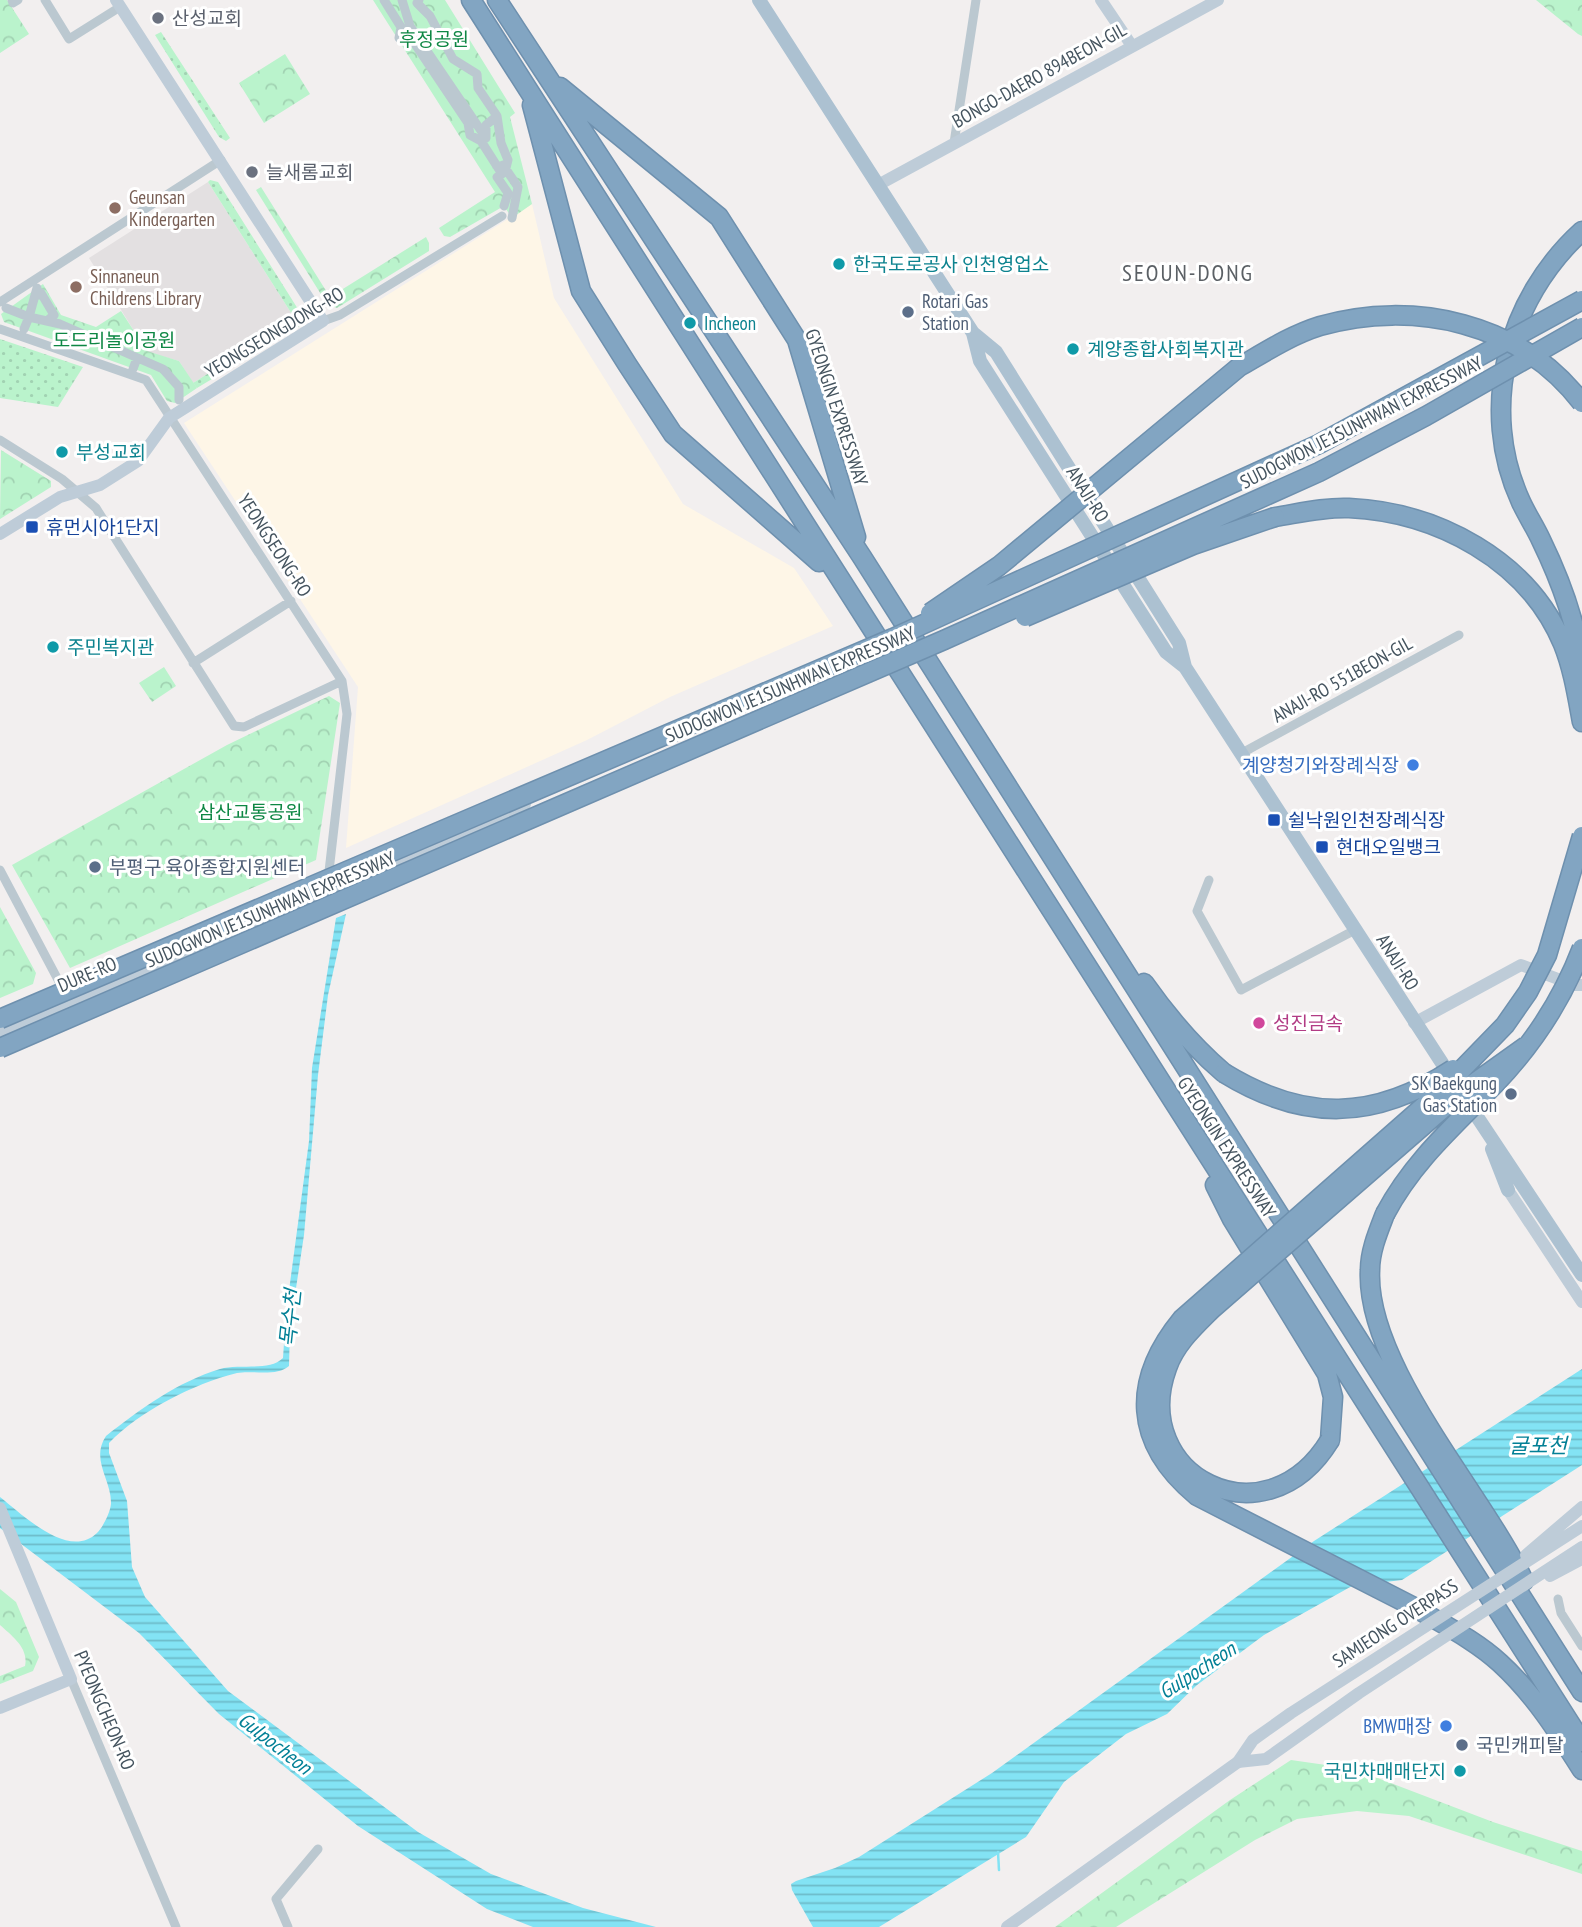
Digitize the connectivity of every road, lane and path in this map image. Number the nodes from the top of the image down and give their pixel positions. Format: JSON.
{"nodes":[{"id":1,"x":12,"y":0,"type":"edge"},
{"id":2,"x":18,"y":0,"type":"edge"},
{"id":3,"x":45,"y":0,"type":"edge"},
{"id":4,"x":384,"y":0,"type":"edge"},
{"id":5,"x":390,"y":0,"type":"edge"},
{"id":6,"x":419,"y":0,"type":"edge"},
{"id":7,"x":471,"y":0,"type":"edge"},
{"id":8,"x":497,"y":0,"type":"edge"},
{"id":9,"x":759,"y":0,"type":"edge"},
{"id":10,"x":976,"y":0,"type":"edge"},
{"id":11,"x":1101,"y":0,"type":"edge"},
{"id":12,"x":1218,"y":0,"type":"edge"},
{"id":13,"x":402,"y":1,"type":"edge"},
{"id":14,"x":118,"y":4,"type":"edge"},
{"id":15,"x":1132,"y":46,"type":"junction"},
{"id":16,"x":546,"y":76,"type":"junction"},
{"id":17,"x":527,"y":88,"type":"junction"},
{"id":18,"x":497,"y":116,"type":"junction"},
{"id":19,"x":486,"y":138,"type":"junction"},
{"id":20,"x":954,"y":144,"type":"junction"},
{"id":21,"x":221,"y":160,"type":"junction"},
{"id":22,"x":506,"y":168,"type":"junction"},
{"id":23,"x":878,"y":185,"type":"junction"},
{"id":24,"x":504,"y":206,"type":"dead end"},
{"id":25,"x":1582,"y":232,"type":"edge"},
{"id":26,"x":1582,"y":300,"type":"edge"},
{"id":27,"x":3,"y":305,"type":"edge"},
{"id":28,"x":29,"y":317,"type":"junction"},
{"id":29,"x":47,"y":321,"type":"junction"},
{"id":30,"x":323,"y":321,"type":"junction"},
{"id":31,"x":1582,"y":327,"type":"edge"},
{"id":32,"x":0,"y":329,"type":"edge"},
{"id":33,"x":24,"y":329,"type":"dead end"},
{"id":34,"x":75,"y":332,"type":"junction"},
{"id":35,"x":70,"y":346,"type":"dead end"},
{"id":36,"x":137,"y":358,"type":"junction"},
{"id":37,"x":133,"y":369,"type":"dead end"},
{"id":38,"x":179,"y":400,"type":"dead end"},
{"id":39,"x":1582,"y":403,"type":"edge"},
{"id":40,"x":169,"y":418,"type":"junction"},
{"id":41,"x":0,"y":440,"type":"edge"},
{"id":42,"x":78,"y":492,"type":"junction"},
{"id":43,"x":0,"y":534,"type":"edge"},
{"id":44,"x":862,"y":557,"type":"junction"},
{"id":45,"x":835,"y":575,"type":"junction"},
{"id":46,"x":291,"y":601,"type":"junction"},
{"id":47,"x":1459,"y":635,"type":"dead end"},
{"id":48,"x":893,"y":638,"type":"junction"},
{"id":49,"x":944,"y":640,"type":"junction"},
{"id":50,"x":193,"y":663,"type":"junction"},
{"id":51,"x":1582,"y":666,"type":"edge"},
{"id":52,"x":342,"y":681,"type":"junction"},
{"id":53,"x":1582,"y":722,"type":"edge"},
{"id":54,"x":1242,"y":753,"type":"junction"},
{"id":55,"x":554,"y":792,"type":"dead end"},
{"id":56,"x":1582,"y":836,"type":"edge"},
{"id":57,"x":0,"y":870,"type":"edge"},
{"id":58,"x":1209,"y":880,"type":"dead end"},
{"id":59,"x":327,"y":892,"type":"junction"},
{"id":60,"x":1098,"y":930,"type":"junction"},
{"id":61,"x":1355,"y":930,"type":"junction"},
{"id":62,"x":1582,"y":948,"type":"edge"},
{"id":63,"x":1582,"y":985,"type":"edge"},
{"id":64,"x":70,"y":1003,"type":"junction"},
{"id":65,"x":0,"y":1019,"type":"edge"},
{"id":66,"x":1414,"y":1023,"type":"junction"},
{"id":67,"x":0,"y":1034,"type":"edge"},
{"id":68,"x":1527,"y":1046,"type":"junction"},
{"id":69,"x":0,"y":1048,"type":"edge"},
{"id":70,"x":1483,"y":1051,"type":"junction"},
{"id":71,"x":1182,"y":1115,"type":"junction"},
{"id":72,"x":1479,"y":1119,"type":"junction"},
{"id":73,"x":1508,"y":1190,"type":"joint"},
{"id":74,"x":1582,"y":1275,"type":"edge"},
{"id":75,"x":1582,"y":1301,"type":"edge"},
{"id":76,"x":1432,"y":1443,"type":"junction"},
{"id":77,"x":1582,"y":1507,"type":"edge"},
{"id":78,"x":0,"y":1508,"type":"edge"},
{"id":79,"x":1582,"y":1526,"type":"edge"},
{"id":80,"x":1582,"y":1547,"type":"edge"},
{"id":81,"x":1582,"y":1559,"type":"edge"},
{"id":82,"x":1500,"y":1578,"type":"junction"},
{"id":83,"x":1509,"y":1595,"type":"junction"},
{"id":84,"x":1558,"y":1599,"type":"dead end"},
{"id":85,"x":1582,"y":1646,"type":"edge"},
{"id":86,"x":71,"y":1679,"type":"junction"},
{"id":87,"x":1582,"y":1692,"type":"edge"},
{"id":88,"x":0,"y":1708,"type":"edge"},
{"id":89,"x":1582,"y":1742,"type":"edge"},
{"id":90,"x":1238,"y":1762,"type":"junction"},
{"id":91,"x":1582,"y":1770,"type":"edge"},
{"id":92,"x":318,"y":1849,"type":"dead end"},
{"id":93,"x":176,"y":1927,"type":"edge"},
{"id":94,"x":288,"y":1927,"type":"edge"},
{"id":95,"x":1007,"y":1927,"type":"edge"}],
"edges":[{"from":1,"to":2,"type":"street"},
{"from":3,"to":14,"type":"street"},
{"from":4,"to":24,"type":"street"},
{"from":5,"to":13,"type":"street"},
{"from":6,"to":18,"type":"street"},
{"from":7,"to":17,"type":"highway","name":"GYEONGIN EXPRESSWAY"},
{"from":8,"to":16,"type":"highway","name":"GYEONGIN EXPRESSWAY"},
{"from":9,"to":23,"type":"main road","name":"ANAJI-RO"},
{"from":10,"to":20,"type":"street"},
{"from":11,"to":15,"type":"street"},
{"from":12,"to":15,"type":"street","name":"BONGO-DAERO 894BEON-GIL"},
{"from":13,"to":19,"type":"street"},
{"from":14,"to":21,"type":"street"},
{"from":15,"to":20,"type":"street","name":"BONGO-DAERO 894BEON-GIL"},
{"from":16,"to":44,"type":"highway","name":"GYEONGIN EXPRESSWAY"},
{"from":16,"to":44,"type":"highway","name":"GYEONGIN EXPRESSWAY"},
{"from":17,"to":45,"type":"highway","name":"GYEONGIN EXPRESSWAY"},
{"from":17,"to":45,"type":"highway","name":"GYEONGIN EXPRESSWAY"},
{"from":18,"to":19,"type":"street"},
{"from":18,"to":22,"type":"street"},
{"from":19,"to":22,"type":"street"},
{"from":20,"to":23,"type":"street","name":"BONGO-DAERO 894BEON-GIL"},
{"from":21,"to":27,"type":"street"},
{"from":21,"to":30,"type":"street"},
{"from":22,"to":30,"type":"street","name":"YEONGSEONGDONG-RO"},
{"from":23,"to":54,"type":"main road","name":"ANAJI-RO"},
{"from":25,"to":51,"type":"highway"},
{"from":26,"to":48,"type":"highway","name":"SUDOGWON JE1SUNHWAN EXPRESSWAY","bridge":true},
{"from":27,"to":28,"type":"street"},
{"from":28,"to":29,"type":"street"},
{"from":28,"to":29,"type":"street"},
{"from":28,"to":33,"type":"street"},
{"from":29,"to":34,"type":"street"},
{"from":30,"to":40,"type":"street","name":"YEONGSEONGDONG-RO"},
{"from":31,"to":49,"type":"highway","name":"SUDOGWON JE1SUNHWAN EXPRESSWAY","bridge":true},
{"from":32,"to":40,"type":"street","name":"YEONGSEONG-RO"},
{"from":34,"to":35,"type":"street"},
{"from":34,"to":36,"type":"street"},
{"from":36,"to":37,"type":"street"},
{"from":36,"to":38,"type":"street"},
{"from":39,"to":48,"type":"highway","bridge":true},
{"from":40,"to":42,"type":"street","name":"YEONGSEONGDONG-RO"},
{"from":40,"to":46,"type":"street","name":"YEONGSEONG-RO"},
{"from":41,"to":42,"type":"street"},
{"from":42,"to":43,"type":"street","name":"YEONGSEONGDONG-RO"},
{"from":42,"to":50,"type":"street"},
{"from":44,"to":60,"type":"highway","name":"GYEONGIN EXPRESSWAY"},
{"from":45,"to":71,"type":"highway","name":"GYEONGIN EXPRESSWAY"},
{"from":46,"to":50,"type":"street"},
{"from":46,"to":52,"type":"street","name":"YEONGSEONG-RO"},
{"from":47,"to":54,"type":"street","name":"ANAJI-RO 551BEON-GIL"},
{"from":48,"to":65,"type":"highway","name":"SUDOGWON JE1SUNHWAN EXPRESSWAY","bridge":true},
{"from":49,"to":53,"type":"highway","bridge":true},
{"from":49,"to":69,"type":"highway","name":"SUDOGWON JE1SUNHWAN EXPRESSWAY","bridge":true},
{"from":50,"to":52,"type":"street"},
{"from":52,"to":59,"type":"street","name":"YEONGSEONG-RO"},
{"from":54,"to":61,"type":"main road","name":"ANAJI-RO"},
{"from":55,"to":59,"type":"street","name":"DURE-RO"},
{"from":56,"to":70,"type":"highway","bridge":true},
{"from":57,"to":64,"type":"street"},
{"from":58,"to":61,"type":"street"},
{"from":59,"to":64,"type":"street","name":"DURE-RO"},
{"from":60,"to":70,"type":"highway","bridge":true},
{"from":60,"to":76,"type":"highway","name":"GYEONGIN EXPRESSWAY"},
{"from":61,"to":66,"type":"main road","name":"ANAJI-RO"},
{"from":62,"to":68,"type":"highway","bridge":true},
{"from":63,"to":66,"type":"street"},
{"from":64,"to":67,"type":"street","name":"DURE-RO"},
{"from":66,"to":72,"type":"main road","name":"ANAJI-RO"},
{"from":68,"to":71,"type":"highway","bridge":true},
{"from":68,"to":76,"type":"highway","bridge":true},
{"from":70,"to":91,"type":"highway","bridge":true},
{"from":71,"to":89,"type":"highway","name":"GYEONGIN EXPRESSWAY"},
{"from":72,"to":73,"type":"main road"},
{"from":72,"to":74,"type":"main road","name":"ANAJI-RO"},
{"from":73,"to":75,"type":"street"},
{"from":76,"to":87,"type":"highway"},
{"from":77,"to":82,"type":"street","bridge":true},
{"from":78,"to":86,"type":"street","name":"PYEONGCHEON-RO"},
{"from":79,"to":82,"type":"street","name":"SAMJEONG OVERPASS","bridge":true},
{"from":80,"to":83,"type":"street","name":"SAMJEONG OVERPASS","bridge":true},
{"from":81,"to":83,"type":"street","bridge":true},
{"from":82,"to":90,"type":"street","name":"SAMJEONG OVERPASS","bridge":true},
{"from":83,"to":90,"type":"street","name":"SAMJEONG OVERPASS","bridge":true},
{"from":84,"to":85,"type":"street"},
{"from":86,"to":88,"type":"street"},
{"from":86,"to":93,"type":"street","name":"PYEONGCHEON-RO"},
{"from":90,"to":95,"type":"street","name":"SAMJEONG OVERPASS"},
{"from":92,"to":94,"type":"street"}]}
